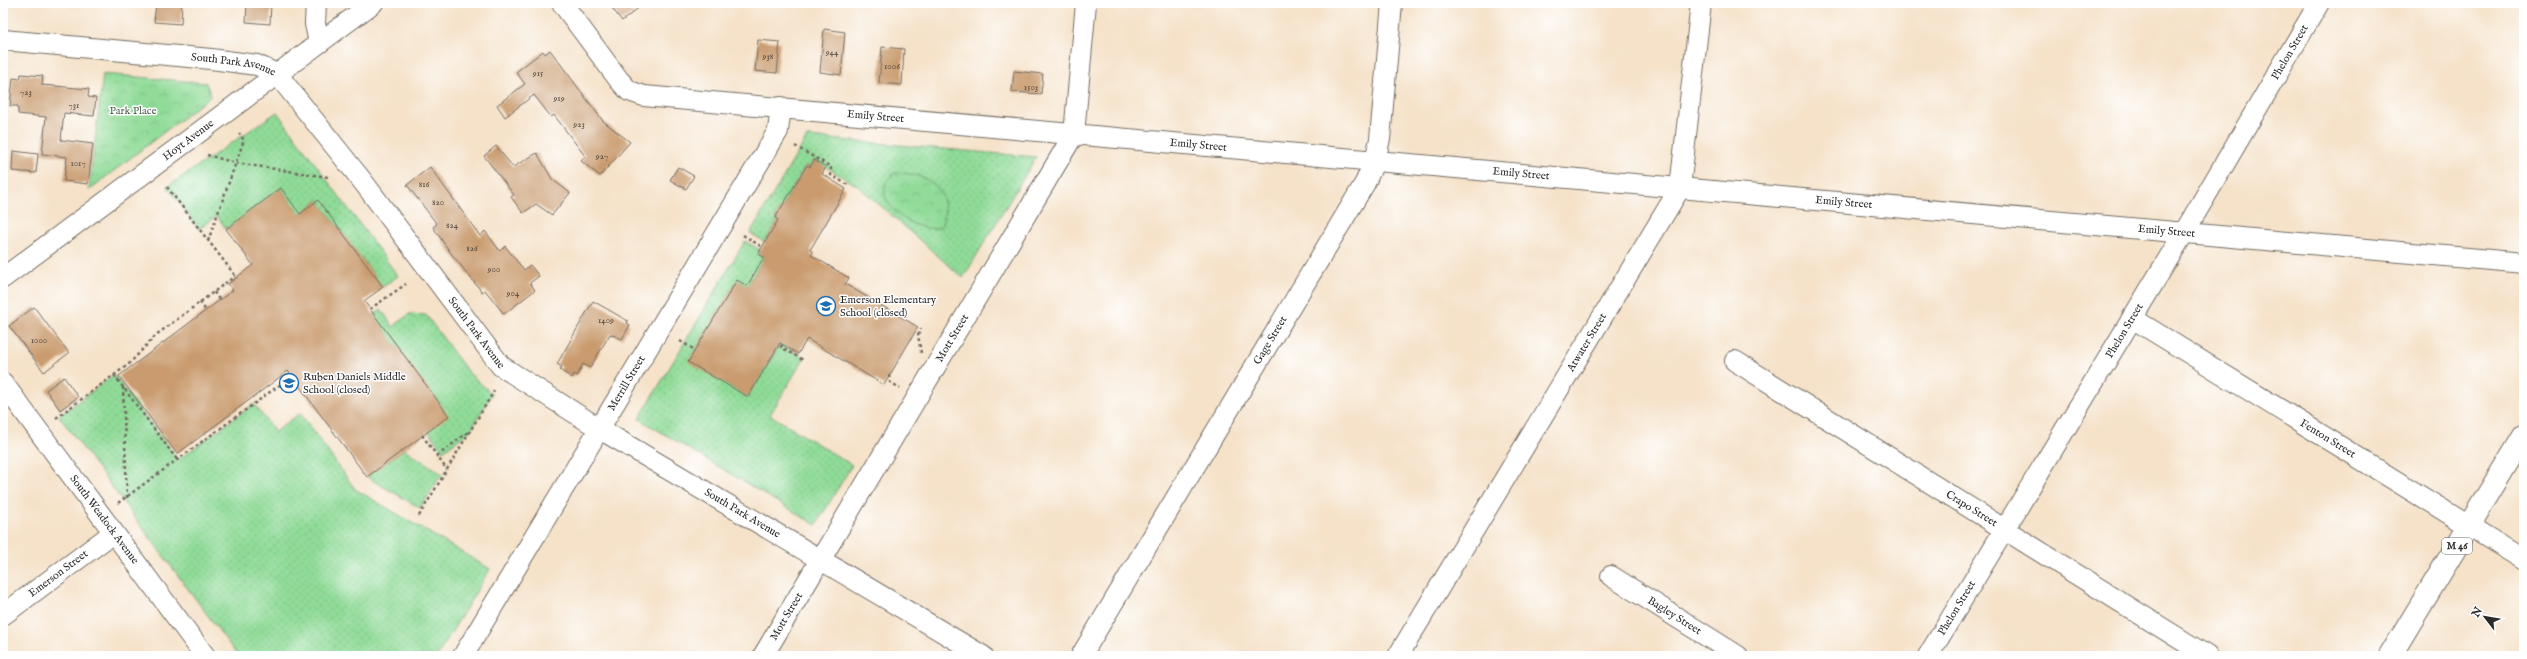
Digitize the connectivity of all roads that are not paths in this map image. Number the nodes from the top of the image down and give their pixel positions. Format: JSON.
{"nodes":[{"id":1,"x":316,"y":3,"type":"edge"},
{"id":2,"x":373,"y":3,"type":"edge"},
{"id":3,"x":562,"y":3,"type":"edge"},
{"id":4,"x":1086,"y":3,"type":"edge"},
{"id":5,"x":1392,"y":3,"type":"edge"},
{"id":6,"x":1701,"y":3,"type":"edge"},
{"id":7,"x":2319,"y":3,"type":"edge"},
{"id":8,"x":3,"y":40,"type":"edge"},
{"id":9,"x":320,"y":43,"type":"junction"},
{"id":10,"x":277,"y":74,"type":"junction"},
{"id":11,"x":781,"y":107,"type":"junction"},
{"id":12,"x":1074,"y":134,"type":"junction"},
{"id":13,"x":1375,"y":160,"type":"junction"},
{"id":14,"x":1680,"y":188,"type":"junction"},
{"id":15,"x":2184,"y":231,"type":"junction"},
{"id":16,"x":2524,"y":263,"type":"edge"},
{"id":17,"x":3,"y":278,"type":"edge"},
{"id":18,"x":2132,"y":318,"type":"junction"},
{"id":19,"x":1736,"y":361,"type":"dead end"},
{"id":20,"x":3,"y":383,"type":"edge"},
{"id":21,"x":600,"y":429,"type":"junction"},
{"id":22,"x":2524,"y":436,"type":"edge"},
{"id":23,"x":2469,"y":525,"type":"junction"},
{"id":24,"x":2004,"y":530,"type":"junction"},
{"id":25,"x":113,"y":533,"type":"junction"},
{"id":26,"x":821,"y":559,"type":"junction"},
{"id":27,"x":2524,"y":560,"type":"edge"},
{"id":28,"x":1611,"y":576,"type":"dead end"},
{"id":29,"x":3,"y":615,"type":"edge"},
{"id":30,"x":205,"y":656,"type":"edge"},
{"id":31,"x":463,"y":656,"type":"edge"},
{"id":32,"x":763,"y":656,"type":"edge"},
{"id":33,"x":983,"y":656,"type":"edge"},
{"id":34,"x":1081,"y":656,"type":"edge"},
{"id":35,"x":1398,"y":656,"type":"edge"},
{"id":36,"x":1738,"y":656,"type":"edge"},
{"id":37,"x":1928,"y":656,"type":"edge"},
{"id":38,"x":2207,"y":656,"type":"edge"},
{"id":39,"x":2390,"y":656,"type":"edge"}],
"edges":[{"from":1,"to":9,"type":"street"},
{"from":2,"to":9,"type":"street","name":"Hoyt Avenue"},
{"from":3,"to":11,"type":"street","name":"Emily Street"},
{"from":4,"to":12,"type":"street","name":"Mott Street"},
{"from":5,"to":13,"type":"street","name":"Gage Street"},
{"from":6,"to":14,"type":"street","name":"Atwater Street"},
{"from":7,"to":15,"type":"street","name":"Phelon Street"},
{"from":8,"to":10,"type":"street","name":"South Park Avenue"},
{"from":9,"to":10,"type":"street","name":"Hoyt Avenue"},
{"from":10,"to":17,"type":"street","name":"Hoyt Avenue"},
{"from":10,"to":21,"type":"street","name":"South Park Avenue"},
{"from":11,"to":12,"type":"street","name":"Emily Street"},
{"from":11,"to":21,"type":"street","name":"Merrill Street"},
{"from":12,"to":13,"type":"street","name":"Emily Street"},
{"from":12,"to":26,"type":"street","name":"Mott Street"},
{"from":13,"to":14,"type":"street","name":"Emily Street"},
{"from":13,"to":34,"type":"street","name":"Gage Street"},
{"from":14,"to":15,"type":"street","name":"Emily Street"},
{"from":14,"to":35,"type":"street","name":"Atwater Street"},
{"from":15,"to":16,"type":"street","name":"Emily Street"},
{"from":15,"to":18,"type":"street","name":"Phelon Street"},
{"from":18,"to":23,"type":"street","name":"Fenton Street"},
{"from":18,"to":24,"type":"street","name":"Phelon Street"},
{"from":19,"to":24,"type":"street","name":"Crapo Street"},
{"from":20,"to":25,"type":"street","name":"South Weadock Avenue"},
{"from":21,"to":26,"type":"street","name":"South Park Avenue"},
{"from":21,"to":31,"type":"street","name":"Merrill Street"},
{"from":22,"to":23,"type":"highway","number":"M 46"},
{"from":23,"to":27,"type":"street","name":"Fenton Street"},
{"from":23,"to":39,"type":"highway","number":"M 46"},
{"from":24,"to":37,"type":"street","name":"Phelon Street"},
{"from":24,"to":38,"type":"street","name":"Crapo Street"},
{"from":25,"to":29,"type":"street","name":"Emerson Street"},
{"from":25,"to":30,"type":"street","name":"South Weadock Avenue"},
{"from":26,"to":32,"type":"street","name":"Mott Street"},
{"from":26,"to":33,"type":"street","name":"South Park Avenue"},
{"from":28,"to":36,"type":"street","name":"Bagley Street"}]}
